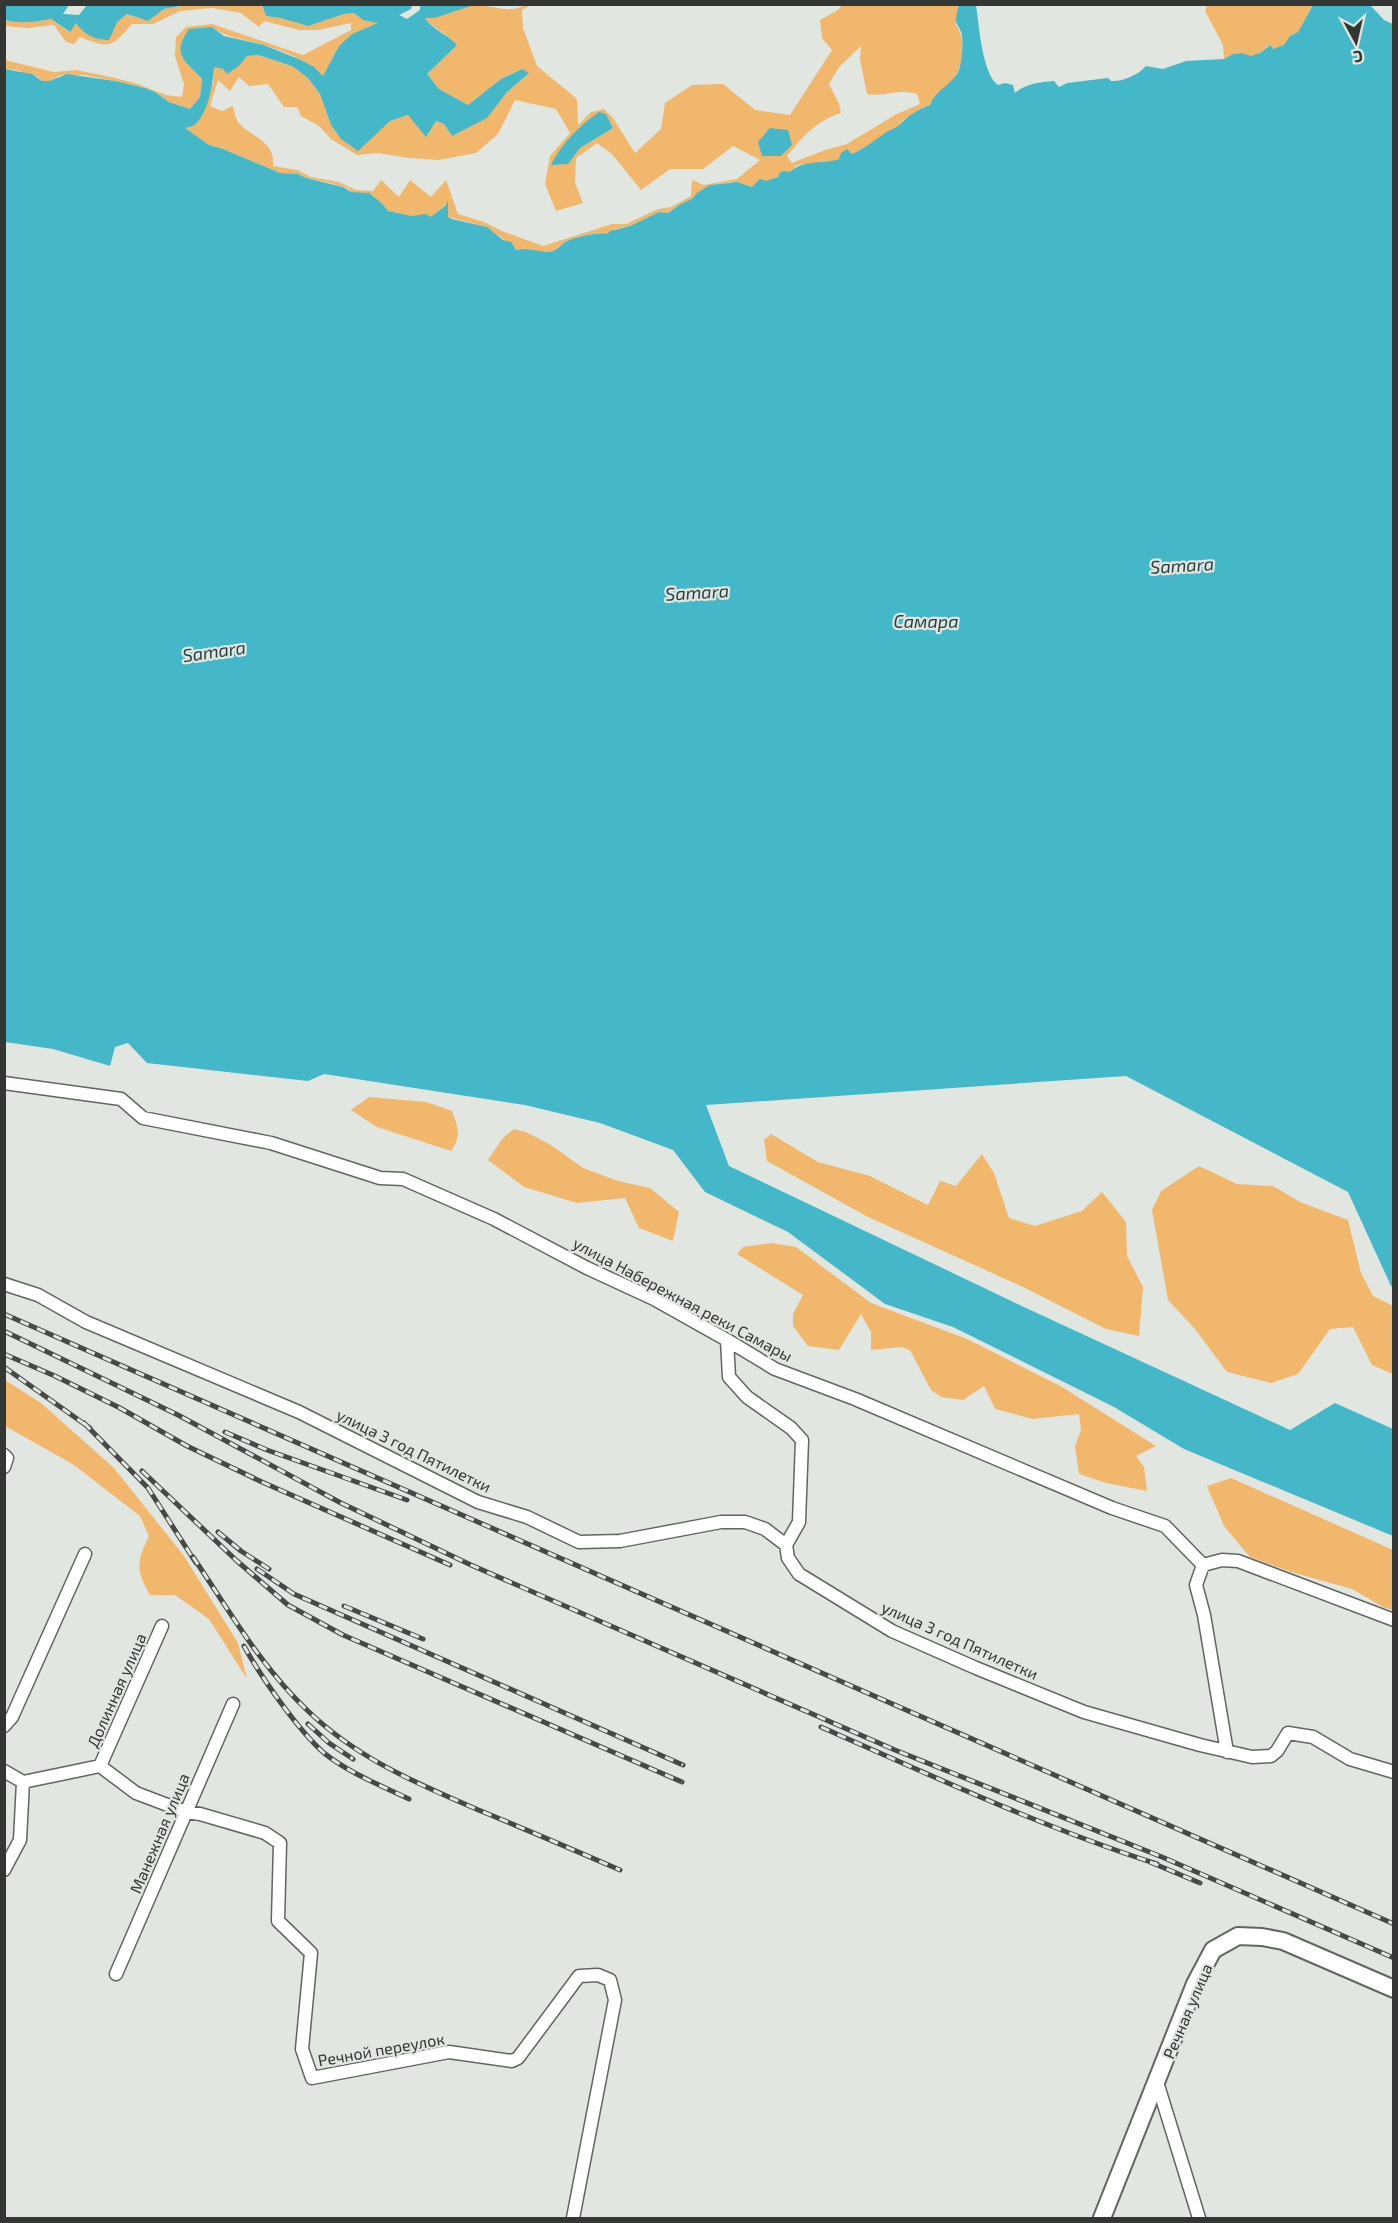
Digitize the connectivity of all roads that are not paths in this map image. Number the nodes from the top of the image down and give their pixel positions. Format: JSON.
{"nodes":[{"id":1,"x":4,"y":1083,"type":"edge"},
{"id":2,"x":4,"y":1284,"type":"edge"},
{"id":3,"x":728,"y":1340,"type":"junction"},
{"id":4,"x":4,"y":1455,"type":"edge"},
{"id":5,"x":4,"y":1467,"type":"edge"},
{"id":6,"x":786,"y":1545,"type":"junction"},
{"id":7,"x":85,"y":1554,"type":"dead end"},
{"id":8,"x":1203,"y":1565,"type":"junction"},
{"id":9,"x":1394,"y":1620,"type":"edge"},
{"id":10,"x":162,"y":1626,"type":"dead end"},
{"id":11,"x":233,"y":1704,"type":"dead end"},
{"id":12,"x":4,"y":1726,"type":"edge"},
{"id":13,"x":1227,"y":1752,"type":"junction"},
{"id":14,"x":100,"y":1766,"type":"junction"},
{"id":15,"x":4,"y":1771,"type":"edge"},
{"id":16,"x":1394,"y":1772,"type":"edge"},
{"id":17,"x":22,"y":1782,"type":"junction"},
{"id":18,"x":186,"y":1812,"type":"junction"},
{"id":19,"x":4,"y":1870,"type":"edge"},
{"id":20,"x":116,"y":1974,"type":"dead end"},
{"id":21,"x":1394,"y":1989,"type":"edge"},
{"id":22,"x":1157,"y":2082,"type":"junction"},
{"id":23,"x":573,"y":2218,"type":"edge"},
{"id":24,"x":1102,"y":2218,"type":"edge"},
{"id":25,"x":1199,"y":2218,"type":"edge"}],
"edges":[{"from":1,"to":3,"type":"street","name":"улица Набережная реки Самары"},
{"from":2,"to":6,"type":"street","name":"улица 3 год Пятилетки"},
{"from":3,"to":6,"type":"street"},
{"from":3,"to":8,"type":"street","name":"улица Набережная реки Самары"},
{"from":4,"to":5,"type":"street"},
{"from":6,"to":13,"type":"street","name":"улица 3 год Пятилетки"},
{"from":7,"to":12,"type":"street"},
{"from":8,"to":9,"type":"street"},
{"from":8,"to":13,"type":"street"},
{"from":10,"to":14,"type":"street","name":"Долинная улица"},
{"from":11,"to":18,"type":"street","name":"Манежная улица"},
{"from":13,"to":16,"type":"street","name":"улица 3 год Пятилетки"},
{"from":14,"to":17,"type":"street"},
{"from":14,"to":18,"type":"street","name":"Речной переулок"},
{"from":15,"to":17,"type":"street"},
{"from":17,"to":19,"type":"street"},
{"from":18,"to":20,"type":"street","name":"Манежная улица"},
{"from":18,"to":23,"type":"street","name":"Речной переулок"},
{"from":21,"to":22,"type":"street","name":"Речная улица"},
{"from":22,"to":24,"type":"street","name":"Речная улица"},
{"from":22,"to":25,"type":"street"}]}
